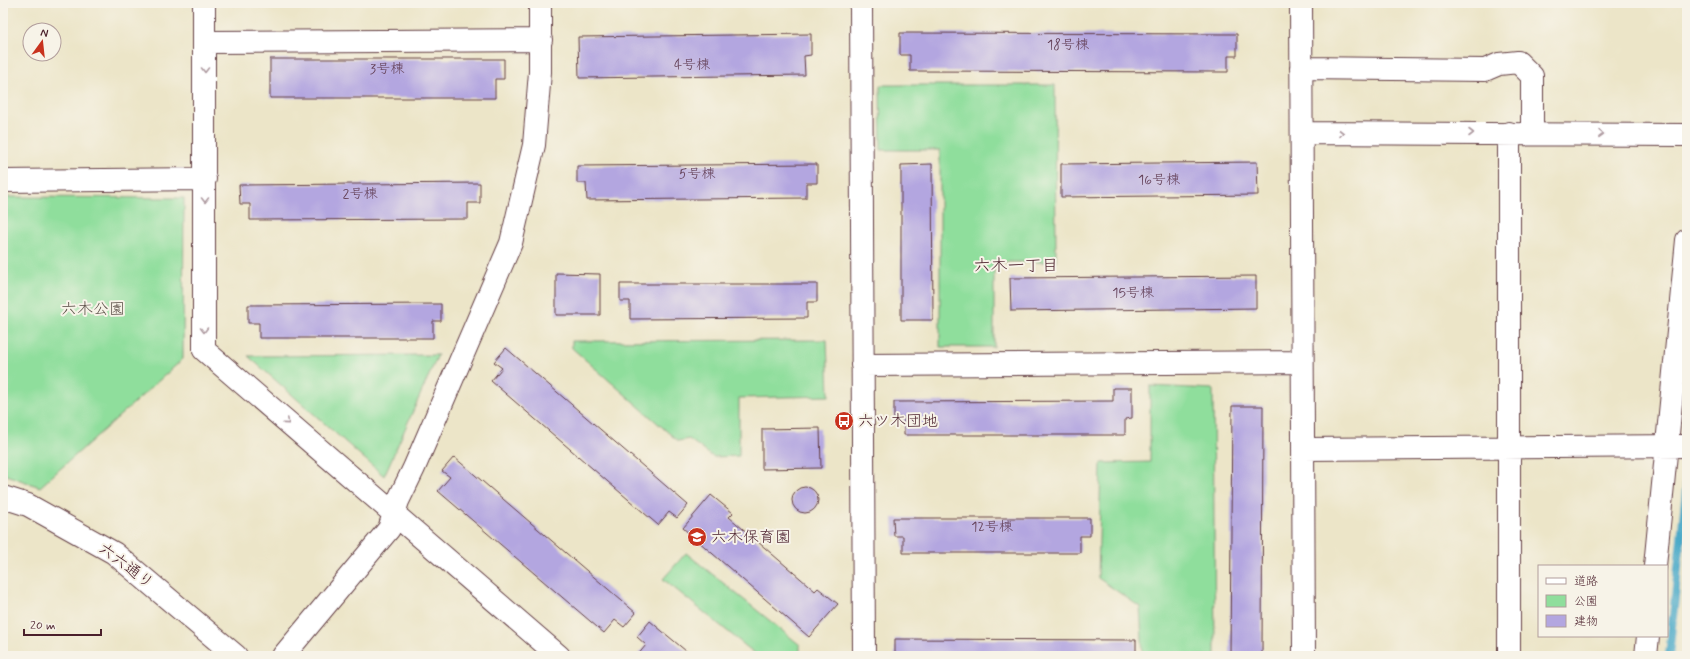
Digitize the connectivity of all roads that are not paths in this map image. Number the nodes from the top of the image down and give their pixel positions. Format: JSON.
{"nodes":[{"id":1,"x":204,"y":3,"type":"edge"},
{"id":2,"x":540,"y":3,"type":"edge"},
{"id":3,"x":862,"y":3,"type":"edge"},
{"id":4,"x":1301,"y":3,"type":"edge"},
{"id":5,"x":540,"y":40,"type":"junction"},
{"id":6,"x":204,"y":42,"type":"junction"},
{"id":7,"x":1301,"y":68,"type":"junction"},
{"id":8,"x":1302,"y":133,"type":"junction"},
{"id":9,"x":1509,"y":133,"type":"junction"},
{"id":10,"x":1532,"y":133,"type":"junction"},
{"id":11,"x":1687,"y":135,"type":"edge"},
{"id":12,"x":205,"y":179,"type":"junction"},
{"id":13,"x":3,"y":181,"type":"edge"},
{"id":14,"x":1687,"y":240,"type":"edge"},
{"id":15,"x":1302,"y":362,"type":"junction"},
{"id":16,"x":862,"y":365,"type":"junction"},
{"id":17,"x":1509,"y":446,"type":"junction"},
{"id":18,"x":1677,"y":446,"type":"edge"},
{"id":19,"x":1303,"y":449,"type":"junction"},
{"id":20,"x":3,"y":497,"type":"edge"},
{"id":21,"x":393,"y":513,"type":"junction"},
{"id":22,"x":1655,"y":565,"type":"edge"},
{"id":23,"x":1648,"y":637,"type":"edge"},
{"id":24,"x":236,"y":656,"type":"edge"},
{"id":25,"x":283,"y":656,"type":"edge"},
{"id":26,"x":559,"y":656,"type":"edge"},
{"id":27,"x":864,"y":656,"type":"edge"},
{"id":28,"x":1304,"y":656,"type":"edge"},
{"id":29,"x":1509,"y":656,"type":"edge"},
{"id":30,"x":1646,"y":656,"type":"edge"}],
"edges":[{"from":1,"to":6,"type":"street"},
{"from":2,"to":5,"type":"street"},
{"from":3,"to":16,"type":"street"},
{"from":4,"to":7,"type":"street"},
{"from":5,"to":6,"type":"street"},
{"from":5,"to":21,"type":"street"},
{"from":6,"to":12,"type":"street","one_way":true},
{"from":7,"to":8,"type":"street"},
{"from":7,"to":10,"type":"street"},
{"from":8,"to":9,"type":"street","one_way":true},
{"from":8,"to":15,"type":"street"},
{"from":9,"to":10,"type":"street"},
{"from":9,"to":17,"type":"street"},
{"from":10,"to":11,"type":"street","one_way":true},
{"from":12,"to":13,"type":"street"},
{"from":12,"to":21,"type":"street","one_way":true},
{"from":14,"to":18,"type":"street"},
{"from":15,"to":16,"type":"street"},
{"from":15,"to":19,"type":"street"},
{"from":16,"to":27,"type":"street"},
{"from":17,"to":18,"type":"street"},
{"from":17,"to":19,"type":"street"},
{"from":17,"to":29,"type":"street"},
{"from":18,"to":22,"type":"street"},
{"from":19,"to":28,"type":"street"},
{"from":20,"to":24,"type":"street","name":"六六通り"},
{"from":21,"to":25,"type":"street"},
{"from":21,"to":26,"type":"street"},
{"from":23,"to":30,"type":"street"}]}
